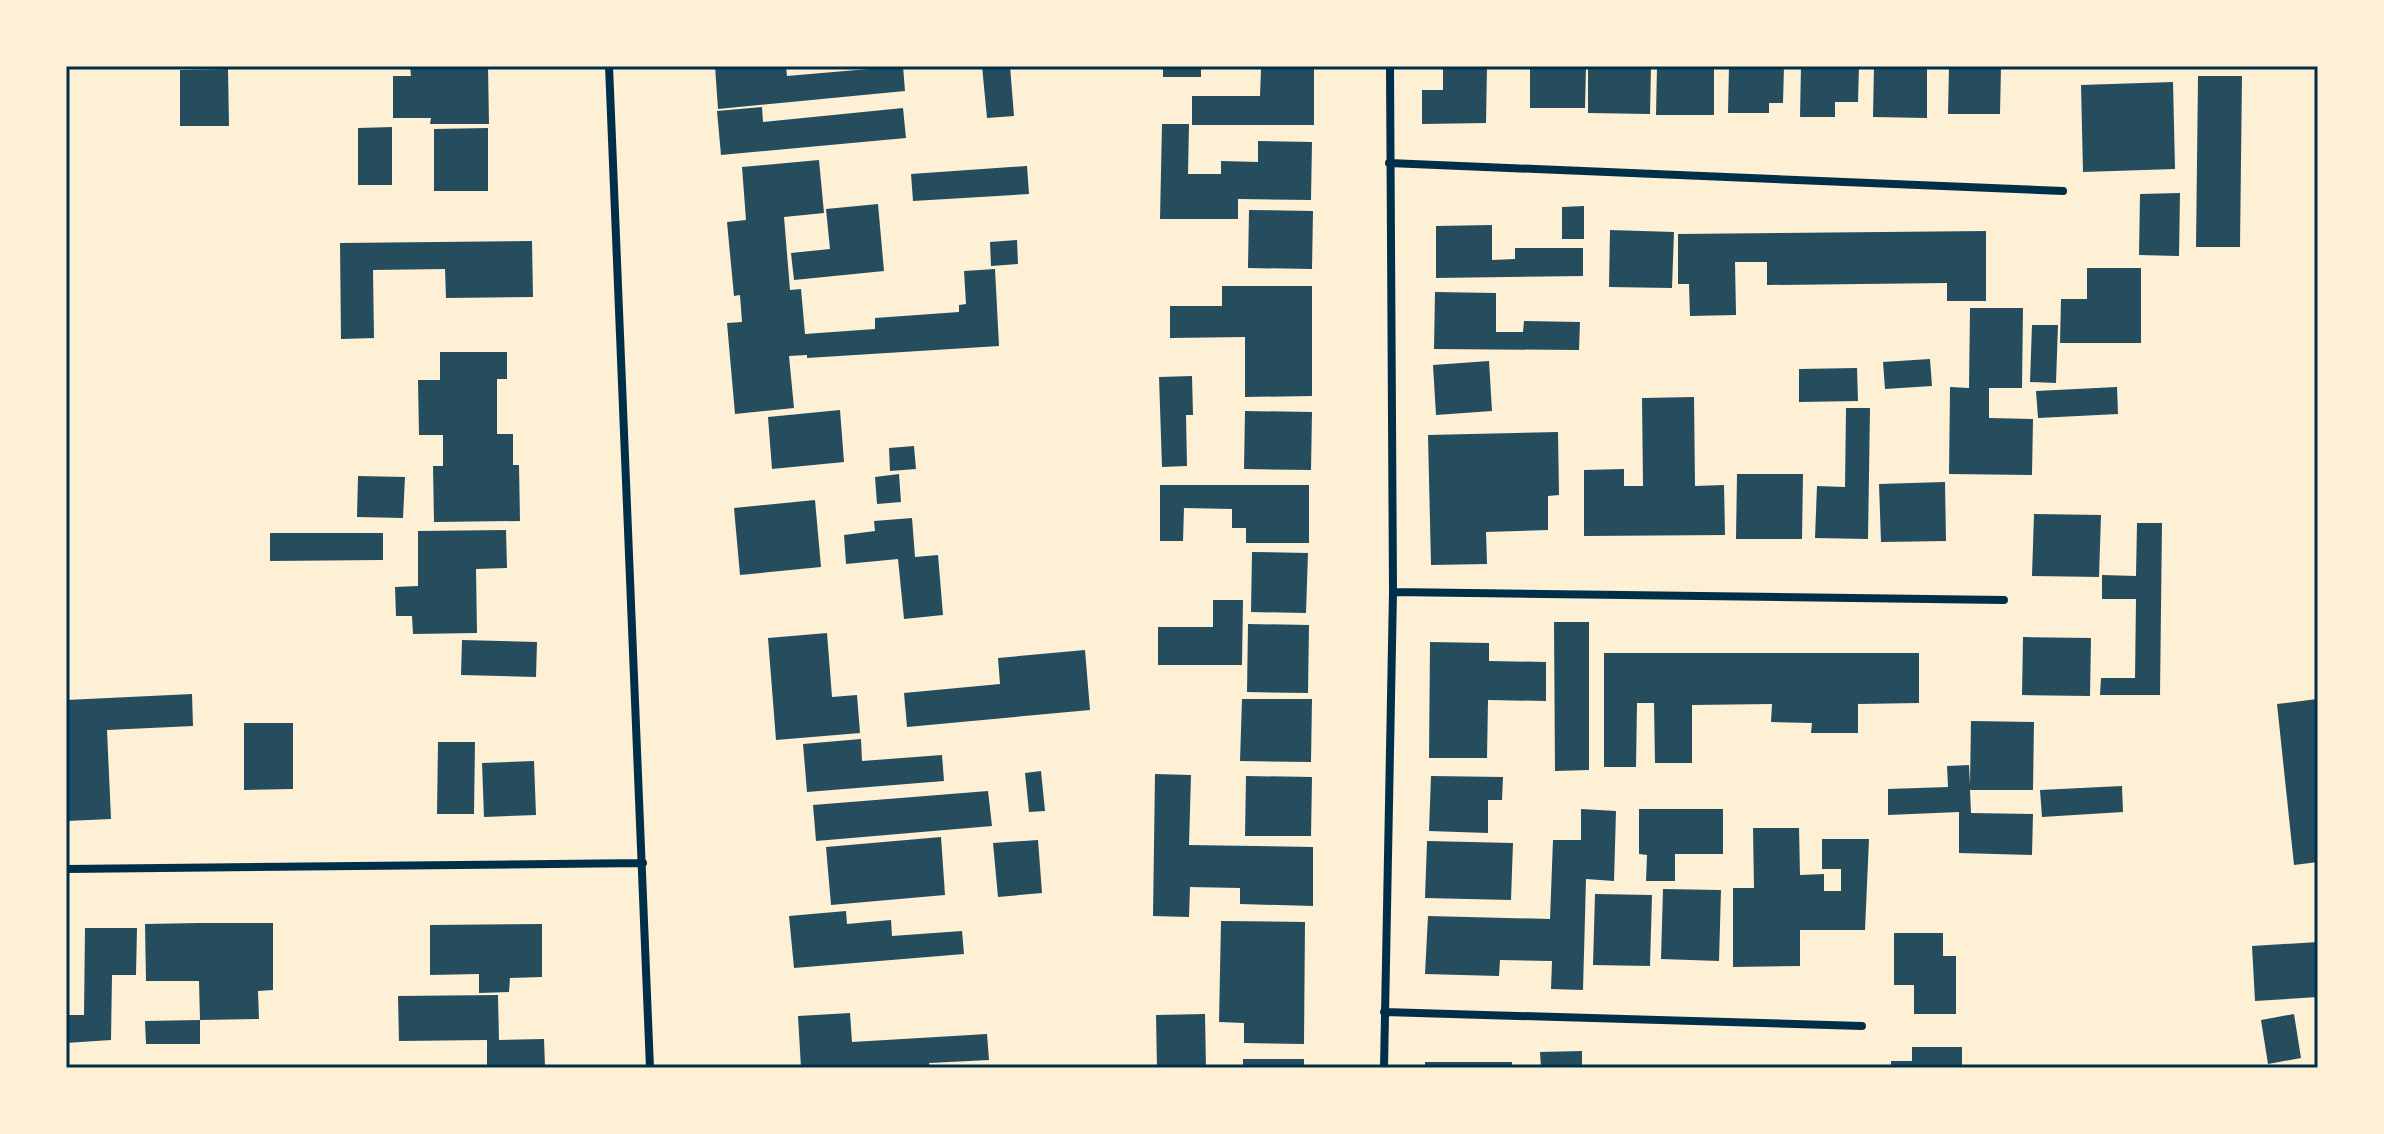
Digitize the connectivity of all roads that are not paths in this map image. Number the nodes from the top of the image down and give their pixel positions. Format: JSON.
{"nodes":[{"id":1,"x":609,"y":66,"type":"edge"},
{"id":2,"x":1390,"y":66,"type":"edge"},
{"id":3,"x":1389,"y":163,"type":"junction"},
{"id":4,"x":2063,"y":191,"type":"dead end"},
{"id":5,"x":1393,"y":592,"type":"junction"},
{"id":6,"x":2004,"y":600,"type":"dead end"},
{"id":7,"x":643,"y":863,"type":"junction"},
{"id":8,"x":66,"y":869,"type":"edge"},
{"id":9,"x":1384,"y":1012,"type":"junction"},
{"id":10,"x":1862,"y":1026,"type":"dead end"},
{"id":11,"x":650,"y":1068,"type":"edge"},
{"id":12,"x":1384,"y":1068,"type":"edge"}],
"edges":[{"from":1,"to":7,"type":"street"},
{"from":2,"to":3,"type":"street"},
{"from":3,"to":4,"type":"street"},
{"from":3,"to":5,"type":"street"},
{"from":5,"to":6,"type":"street"},
{"from":5,"to":9,"type":"street"},
{"from":7,"to":8,"type":"street"},
{"from":7,"to":11,"type":"street"},
{"from":9,"to":10,"type":"street"},
{"from":9,"to":12,"type":"street"}]}
